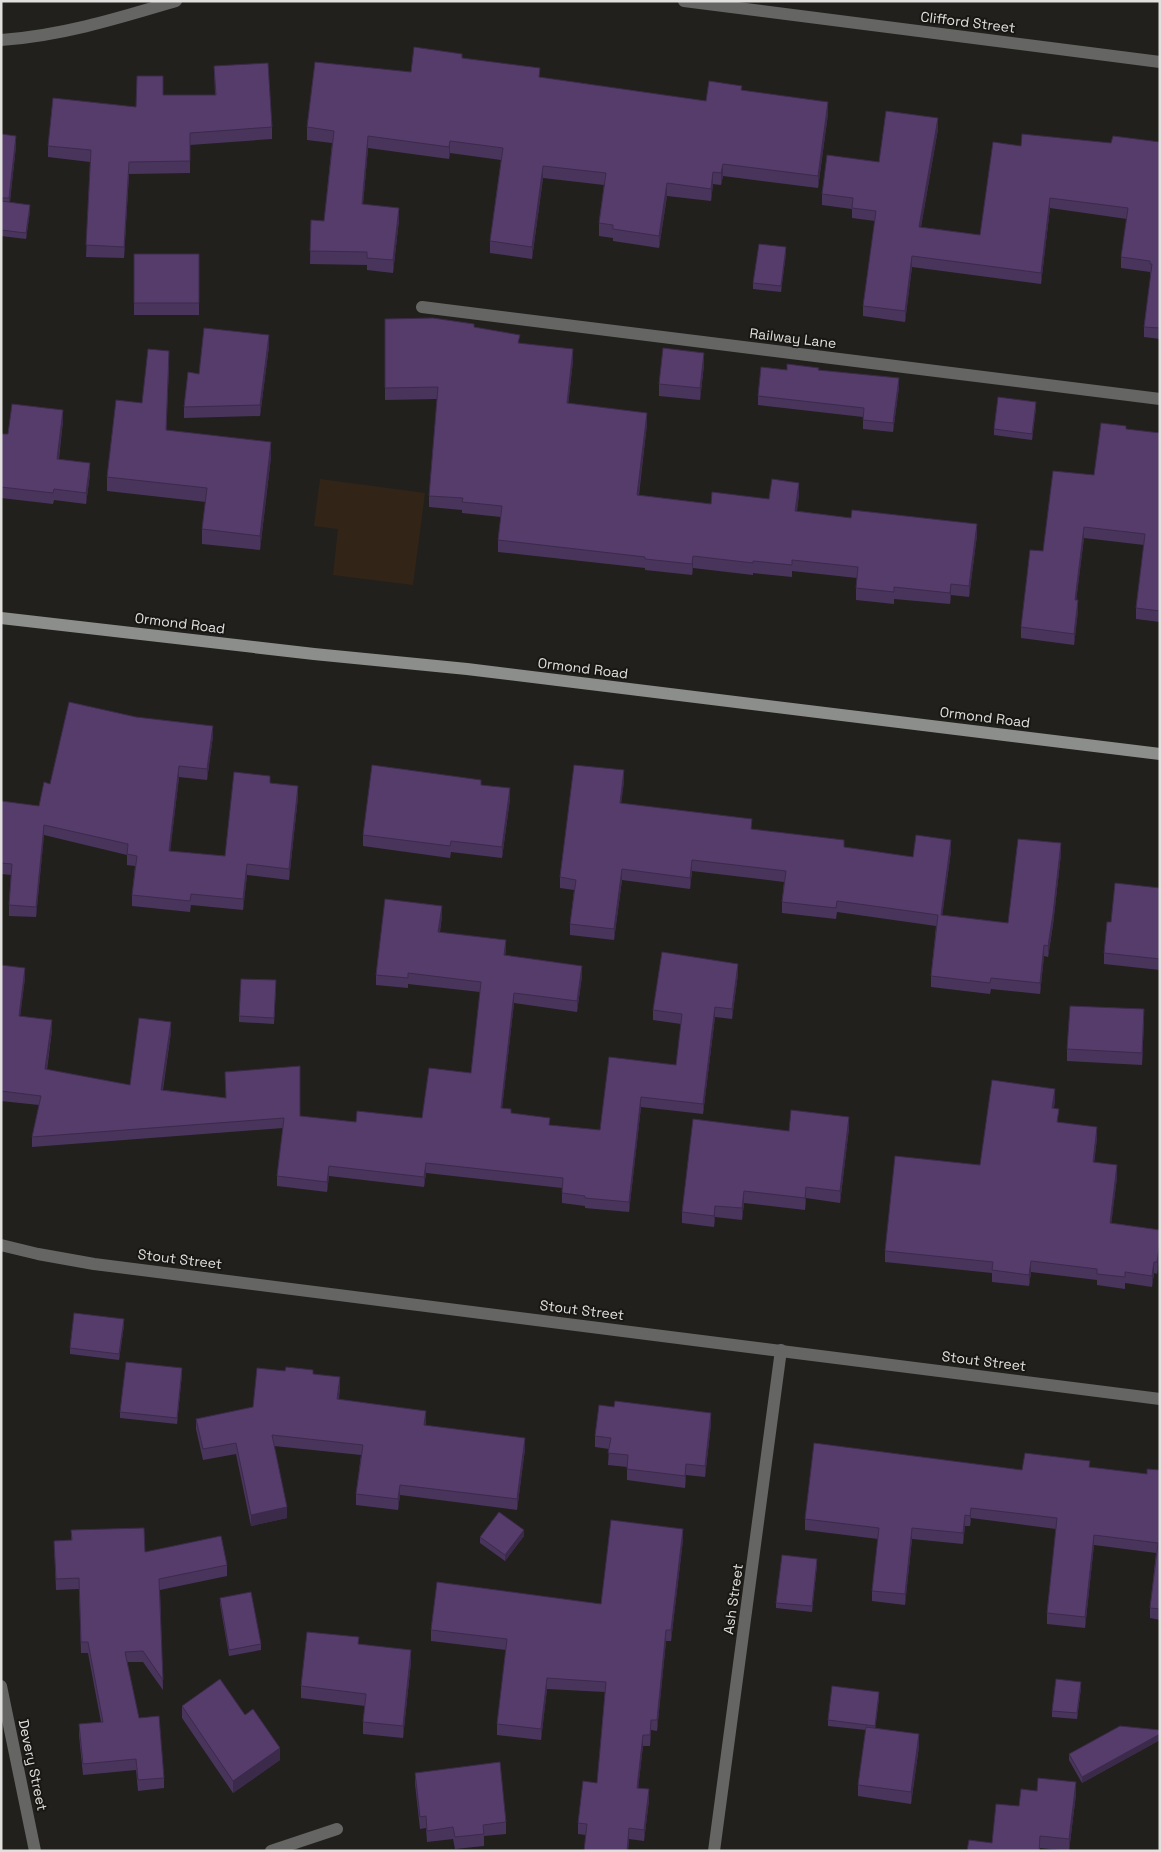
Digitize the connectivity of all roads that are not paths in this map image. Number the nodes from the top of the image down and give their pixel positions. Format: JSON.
{"nodes":[{"id":1,"x":176,"y":1,"type":"edge"},
{"id":2,"x":684,"y":1,"type":"edge"},
{"id":3,"x":1,"y":40,"type":"edge"},
{"id":4,"x":1160,"y":62,"type":"edge"},
{"id":5,"x":422,"y":307,"type":"dead end"},
{"id":6,"x":1160,"y":399,"type":"edge"},
{"id":7,"x":1,"y":618,"type":"edge"},
{"id":8,"x":1160,"y":754,"type":"edge"},
{"id":9,"x":1,"y":1245,"type":"edge"},
{"id":10,"x":781,"y":1350,"type":"junction"},
{"id":11,"x":1160,"y":1398,"type":"edge"},
{"id":12,"x":1,"y":1686,"type":"edge"},
{"id":13,"x":337,"y":1829,"type":"dead end"},
{"id":14,"x":35,"y":1851,"type":"edge"},
{"id":15,"x":271,"y":1851,"type":"edge"},
{"id":16,"x":714,"y":1851,"type":"edge"}],
"edges":[{"from":1,"to":3,"type":"street"},
{"from":2,"to":4,"type":"street","name":"Clifford Street"},
{"from":5,"to":6,"type":"street","name":"Railway Lane"},
{"from":7,"to":8,"type":"main road","name":"Ormond Road"},
{"from":9,"to":10,"type":"street","name":"Stout Street"},
{"from":10,"to":11,"type":"street","name":"Stout Street"},
{"from":10,"to":16,"type":"street","name":"Ash Street"},
{"from":12,"to":14,"type":"street","name":"Devery Street"},
{"from":13,"to":15,"type":"street"}]}
